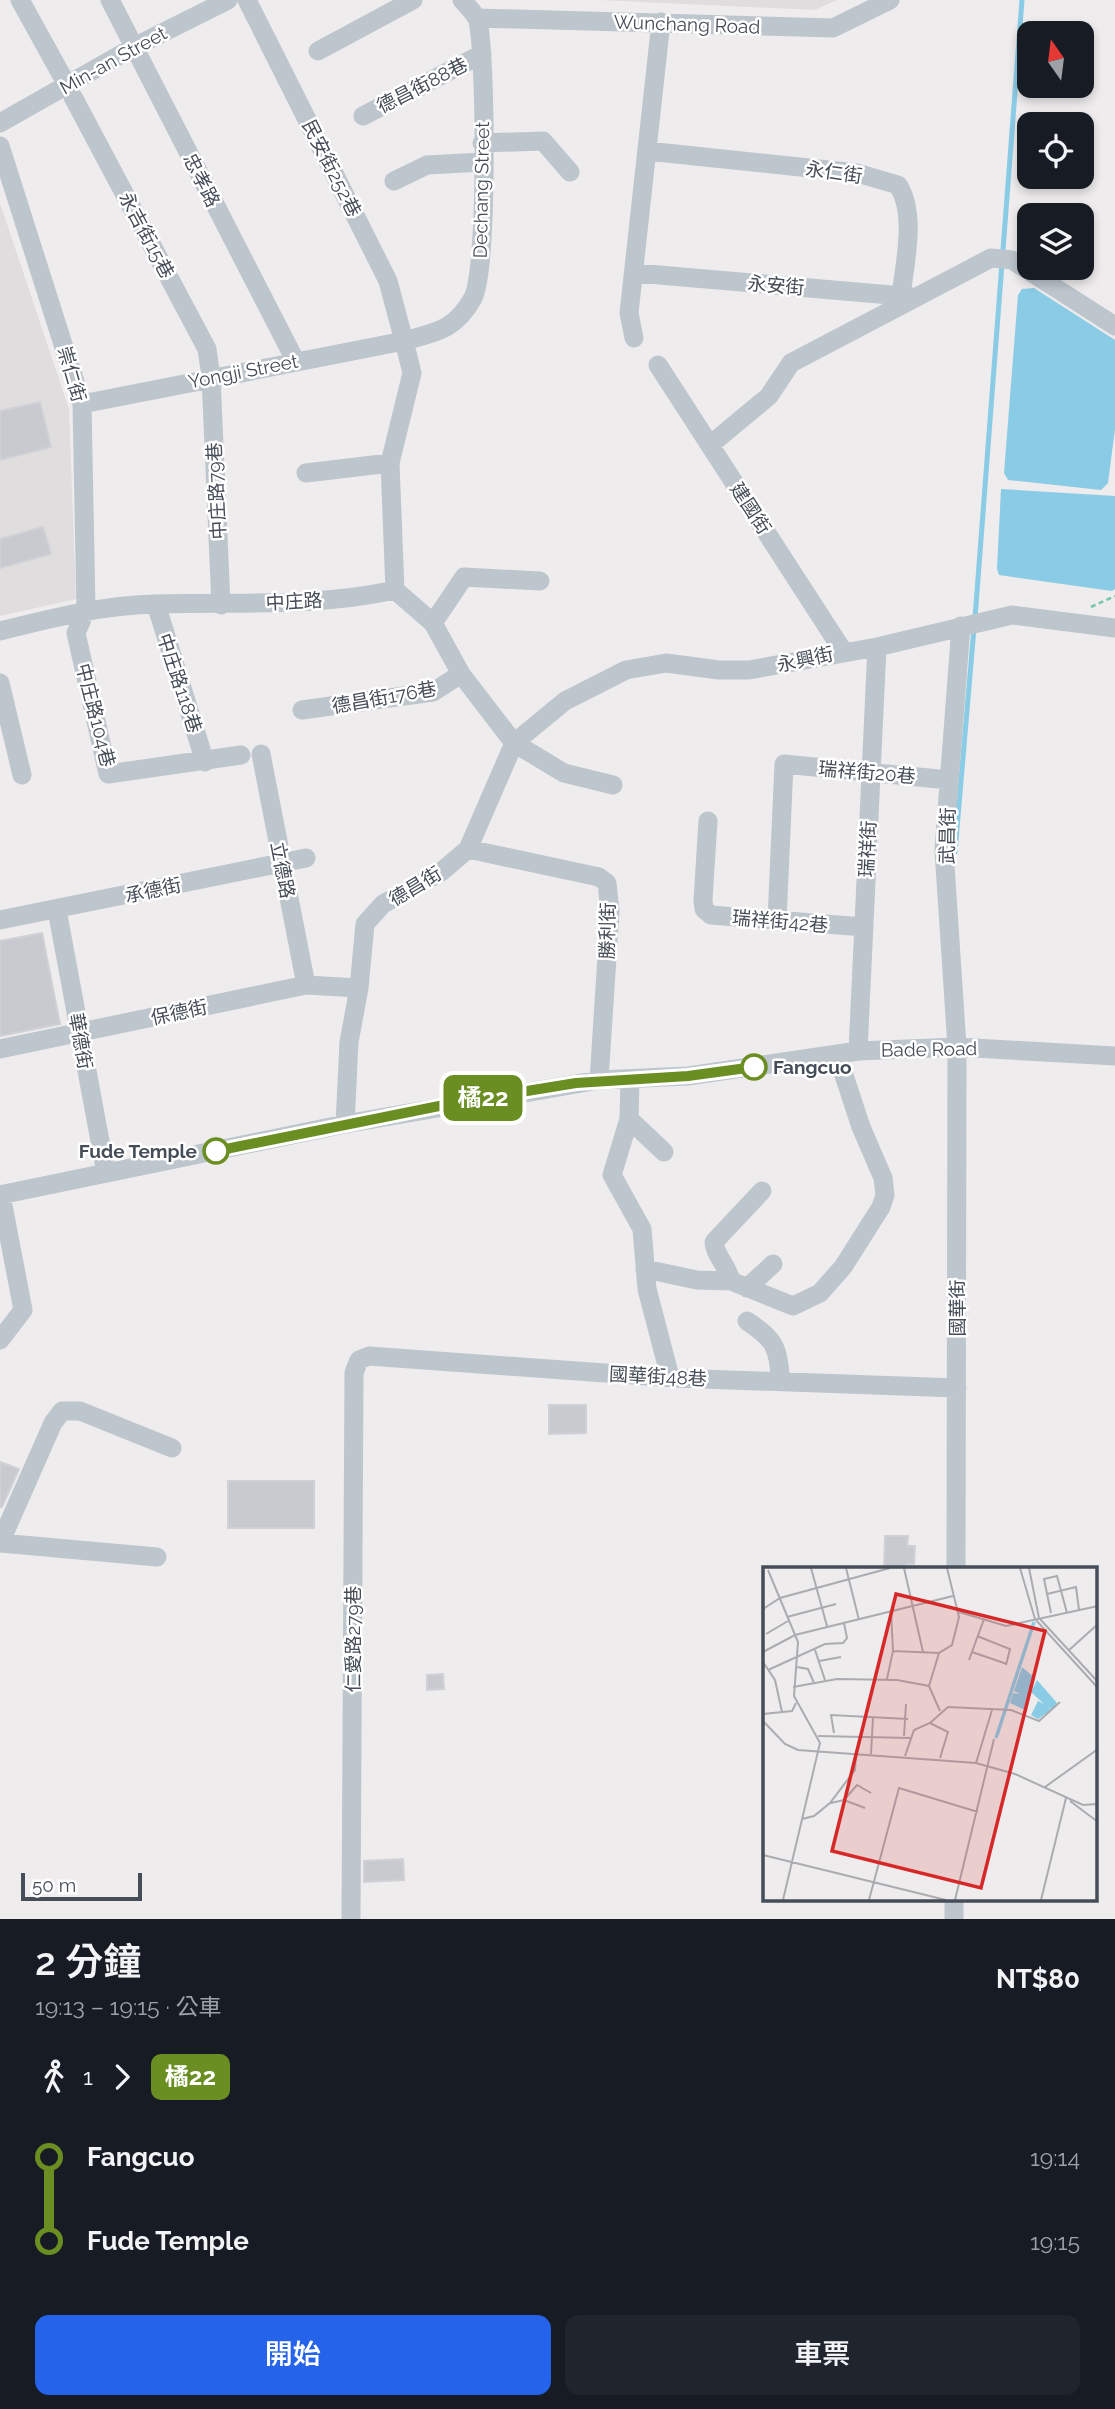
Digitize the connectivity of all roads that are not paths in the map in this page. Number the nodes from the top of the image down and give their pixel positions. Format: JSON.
{"nodes":[{"id":1,"x":20,"y":0,"type":"edge"},
{"id":2,"x":110,"y":0,"type":"edge"},
{"id":3,"x":228,"y":0,"type":"edge"},
{"id":4,"x":247,"y":0,"type":"edge"},
{"id":5,"x":413,"y":0,"type":"edge"},
{"id":6,"x":462,"y":0,"type":"edge"},
{"id":7,"x":890,"y":0,"type":"edge"},
{"id":8,"x":477,"y":18,"type":"junction"},
{"id":9,"x":661,"y":22,"type":"junction"},
{"id":10,"x":134,"y":47,"type":"junction"},
{"id":11,"x":318,"y":51,"type":"dead end"},
{"id":12,"x":482,"y":54,"type":"junction"},
{"id":13,"x":70,"y":91,"type":"junction"},
{"id":14,"x":363,"y":116,"type":"dead end"},
{"id":15,"x":0,"y":123,"type":"edge"},
{"id":16,"x":0,"y":146,"type":"edge"},
{"id":17,"x":647,"y":151,"type":"junction"},
{"id":18,"x":483,"y":152,"type":"junction"},
{"id":19,"x":570,"y":172,"type":"dead end"},
{"id":20,"x":394,"y":181,"type":"dead end"},
{"id":21,"x":636,"y":273,"type":"junction"},
{"id":22,"x":906,"y":299,"type":"junction"},
{"id":23,"x":1115,"y":326,"type":"edge"},
{"id":24,"x":634,"y":338,"type":"dead end"},
{"id":25,"x":404,"y":341,"type":"junction"},
{"id":26,"x":295,"y":360,"type":"junction"},
{"id":27,"x":658,"y":365,"type":"dead end"},
{"id":28,"x":211,"y":377,"type":"junction"},
{"id":29,"x":82,"y":404,"type":"junction"},
{"id":30,"x":710,"y":445,"type":"junction"},
{"id":31,"x":390,"y":463,"type":"junction"},
{"id":32,"x":306,"y":473,"type":"dead end"},
{"id":33,"x":540,"y":581,"type":"dead end"},
{"id":34,"x":396,"y":590,"type":"junction"},
{"id":35,"x":156,"y":604,"type":"junction"},
{"id":36,"x":221,"y":605,"type":"junction"},
{"id":37,"x":86,"y":610,"type":"junction"},
{"id":38,"x":433,"y":623,"type":"junction"},
{"id":39,"x":970,"y":624,"type":"junction"},
{"id":40,"x":1115,"y":628,"type":"edge"},
{"id":41,"x":0,"y":631,"type":"edge"},
{"id":42,"x":877,"y":647,"type":"junction"},
{"id":43,"x":843,"y":651,"type":"junction"},
{"id":44,"x":461,"y":674,"type":"junction"},
{"id":45,"x":0,"y":684,"type":"edge"},
{"id":46,"x":302,"y":710,"type":"dead end"},
{"id":47,"x":514,"y":743,"type":"junction"},
{"id":48,"x":251,"y":755,"type":"joint"},
{"id":49,"x":205,"y":761,"type":"junction"},
{"id":50,"x":871,"y":772,"type":"junction"},
{"id":51,"x":22,"y":775,"type":"dead end"},
{"id":52,"x":949,"y":779,"type":"junction"},
{"id":53,"x":612,"y":785,"type":"dead end"},
{"id":54,"x":708,"y":821,"type":"dead end"},
{"id":55,"x":468,"y":849,"type":"junction"},
{"id":56,"x":306,"y":858,"type":"dead end"},
{"id":57,"x":282,"y":863,"type":"junction"},
{"id":58,"x":57,"y":910,"type":"junction"},
{"id":59,"x":0,"y":920,"type":"edge"},
{"id":60,"x":777,"y":920,"type":"junction"},
{"id":61,"x":864,"y":927,"type":"junction"},
{"id":62,"x":306,"y":985,"type":"junction"},
{"id":63,"x":359,"y":988,"type":"junction"},
{"id":64,"x":79,"y":1033,"type":"junction"},
{"id":65,"x":957,"y":1047,"type":"junction"},
{"id":66,"x":0,"y":1049,"type":"edge"},
{"id":67,"x":858,"y":1051,"type":"junction"},
{"id":68,"x":837,"y":1054,"type":"junction"},
{"id":69,"x":1115,"y":1056,"type":"edge"},
{"id":70,"x":600,"y":1080,"type":"junction"},
{"id":71,"x":629,"y":1080,"type":"junction"},
{"id":72,"x":629,"y":1119,"type":"junction"},
{"id":73,"x":345,"y":1124,"type":"junction"},
{"id":74,"x":664,"y":1152,"type":"dead end"},
{"id":75,"x":106,"y":1173,"type":"junction"},
{"id":76,"x":762,"y":1191,"type":"dead end"},
{"id":77,"x":0,"y":1195,"type":"edge"},
{"id":78,"x":773,"y":1264,"type":"dead end"},
{"id":79,"x":645,"y":1269,"type":"junction"},
{"id":80,"x":739,"y":1285,"type":"junction"},
{"id":81,"x":747,"y":1321,"type":"dead end"},
{"id":82,"x":0,"y":1340,"type":"edge"},
{"id":83,"x":359,"y":1360,"type":"joint"},
{"id":84,"x":670,"y":1377,"type":"junction"},
{"id":85,"x":781,"y":1382,"type":"junction"},
{"id":86,"x":957,"y":1388,"type":"junction"},
{"id":87,"x":172,"y":1448,"type":"dead end"},
{"id":88,"x":0,"y":1543,"type":"edge"},
{"id":89,"x":157,"y":1557,"type":"dead end"},
{"id":90,"x":956,"y":1567,"type":"edge"},
{"id":91,"x":351,"y":1919,"type":"edge"}],
"edges":[{"from":1,"to":13,"type":"street","name":"永吉街15巷"},
{"from":2,"to":10,"type":"street","name":"忠孝路"},
{"from":3,"to":10,"type":"street","name":"Min-an Street"},
{"from":4,"to":25,"type":"street","name":"民安街252巷"},
{"from":5,"to":11,"type":"street"},
{"from":6,"to":8,"type":"street"},
{"from":7,"to":9,"type":"street","name":"Wunchang Road"},
{"from":8,"to":9,"type":"street","name":"Wunchang Road"},
{"from":8,"to":12,"type":"street","name":"Dechang Street"},
{"from":9,"to":17,"type":"street"},
{"from":10,"to":13,"type":"street","name":"Min-an Street"},
{"from":10,"to":26,"type":"street","name":"忠孝路"},
{"from":12,"to":14,"type":"street","name":"德昌街88巷"},
{"from":12,"to":18,"type":"street","name":"Dechang Street"},
{"from":13,"to":15,"type":"street","name":"Min-an Street"},
{"from":13,"to":28,"type":"street","name":"永吉街15巷"},
{"from":16,"to":29,"type":"street","name":"崇仁街"},
{"from":17,"to":21,"type":"street"},
{"from":17,"to":22,"type":"street","name":"永仁街"},
{"from":18,"to":19,"type":"street"},
{"from":18,"to":20,"type":"street"},
{"from":18,"to":25,"type":"street","name":"Dechang Street"},
{"from":21,"to":22,"type":"street","name":"永安街"},
{"from":21,"to":24,"type":"street"},
{"from":22,"to":23,"type":"street"},
{"from":22,"to":30,"type":"street"},
{"from":25,"to":26,"type":"street","name":"Yongji Street"},
{"from":25,"to":31,"type":"street"},
{"from":26,"to":28,"type":"street","name":"Yongji Street"},
{"from":27,"to":30,"type":"street","name":"建國街"},
{"from":28,"to":29,"type":"street","name":"Yongji Street"},
{"from":28,"to":36,"type":"street","name":"中庄路79巷"},
{"from":29,"to":37,"type":"street","name":"崇仁街"},
{"from":30,"to":43,"type":"street","name":"建國街"},
{"from":31,"to":32,"type":"street"},
{"from":31,"to":34,"type":"street"},
{"from":33,"to":38,"type":"street"},
{"from":34,"to":36,"type":"street","name":"中庄路"},
{"from":34,"to":38,"type":"street"},
{"from":35,"to":36,"type":"street","name":"中庄路"},
{"from":35,"to":37,"type":"street","name":"中庄路"},
{"from":35,"to":49,"type":"street","name":"中庄路118巷"},
{"from":37,"to":41,"type":"street","name":"中庄路"},
{"from":37,"to":49,"type":"street","name":"中庄路104巷"},
{"from":38,"to":44,"type":"street"},
{"from":39,"to":40,"type":"street","name":"永興街"},
{"from":39,"to":42,"type":"street","name":"永興街"},
{"from":39,"to":52,"type":"street","name":"武昌街"},
{"from":42,"to":43,"type":"street","name":"永興街"},
{"from":42,"to":50,"type":"street","name":"瑞祥街"},
{"from":43,"to":47,"type":"street","name":"永興街"},
{"from":44,"to":46,"type":"street","name":"德昌街176巷"},
{"from":44,"to":47,"type":"street"},
{"from":45,"to":51,"type":"street"},
{"from":47,"to":53,"type":"street"},
{"from":47,"to":55,"type":"street","name":"德昌街"},
{"from":48,"to":49,"type":"street","name":"中庄路104巷"},
{"from":48,"to":57,"type":"street","name":"立德路"},
{"from":50,"to":52,"type":"street","name":"瑞祥街20巷"},
{"from":50,"to":60,"type":"street","name":"瑞祥街20巷"},
{"from":50,"to":61,"type":"street","name":"瑞祥街"},
{"from":52,"to":65,"type":"street","name":"武昌街"},
{"from":54,"to":60,"type":"street","name":"瑞祥街42巷"},
{"from":55,"to":63,"type":"street","name":"德昌街"},
{"from":55,"to":70,"type":"street","name":"勝利街"},
{"from":56,"to":57,"type":"street","name":"承德街"},
{"from":57,"to":58,"type":"street","name":"承德街"},
{"from":57,"to":62,"type":"street","name":"立德路"},
{"from":58,"to":59,"type":"street","name":"承德街"},
{"from":58,"to":64,"type":"street","name":"華德街"},
{"from":60,"to":61,"type":"street","name":"瑞祥街42巷"},
{"from":61,"to":67,"type":"street","name":"瑞祥街"},
{"from":62,"to":63,"type":"street","name":"保德街"},
{"from":62,"to":64,"type":"street","name":"保德街"},
{"from":63,"to":73,"type":"street","name":"德昌街"},
{"from":64,"to":66,"type":"street","name":"保德街"},
{"from":64,"to":75,"type":"street","name":"華德街"},
{"from":65,"to":67,"type":"street","name":"Bade Road"},
{"from":65,"to":69,"type":"street","name":"Bade Road"},
{"from":65,"to":86,"type":"street","name":"國華街"},
{"from":67,"to":68,"type":"street","name":"Bade Road"},
{"from":68,"to":71,"type":"street","name":"Bade Road"},
{"from":68,"to":80,"type":"street"},
{"from":70,"to":71,"type":"street","name":"Bade Road"},
{"from":70,"to":73,"type":"street","name":"Bade Road"},
{"from":71,"to":72,"type":"street"},
{"from":72,"to":74,"type":"street"},
{"from":72,"to":79,"type":"street"},
{"from":73,"to":75,"type":"street","name":"Bade Road"},
{"from":75,"to":77,"type":"street","name":"Bade Road"},
{"from":76,"to":80,"type":"street"},
{"from":77,"to":82,"type":"street"},
{"from":78,"to":80,"type":"street"},
{"from":79,"to":80,"type":"street"},
{"from":79,"to":84,"type":"street"},
{"from":81,"to":85,"type":"street"},
{"from":83,"to":84,"type":"street","name":"國華街48巷"},
{"from":83,"to":91,"type":"street","name":"仁愛路279巷"},
{"from":84,"to":85,"type":"street","name":"國華街48巷"},
{"from":85,"to":86,"type":"street","name":"國華街48巷"},
{"from":86,"to":90,"type":"street","name":"國華街"},
{"from":87,"to":88,"type":"street"},
{"from":88,"to":89,"type":"street"}]}
